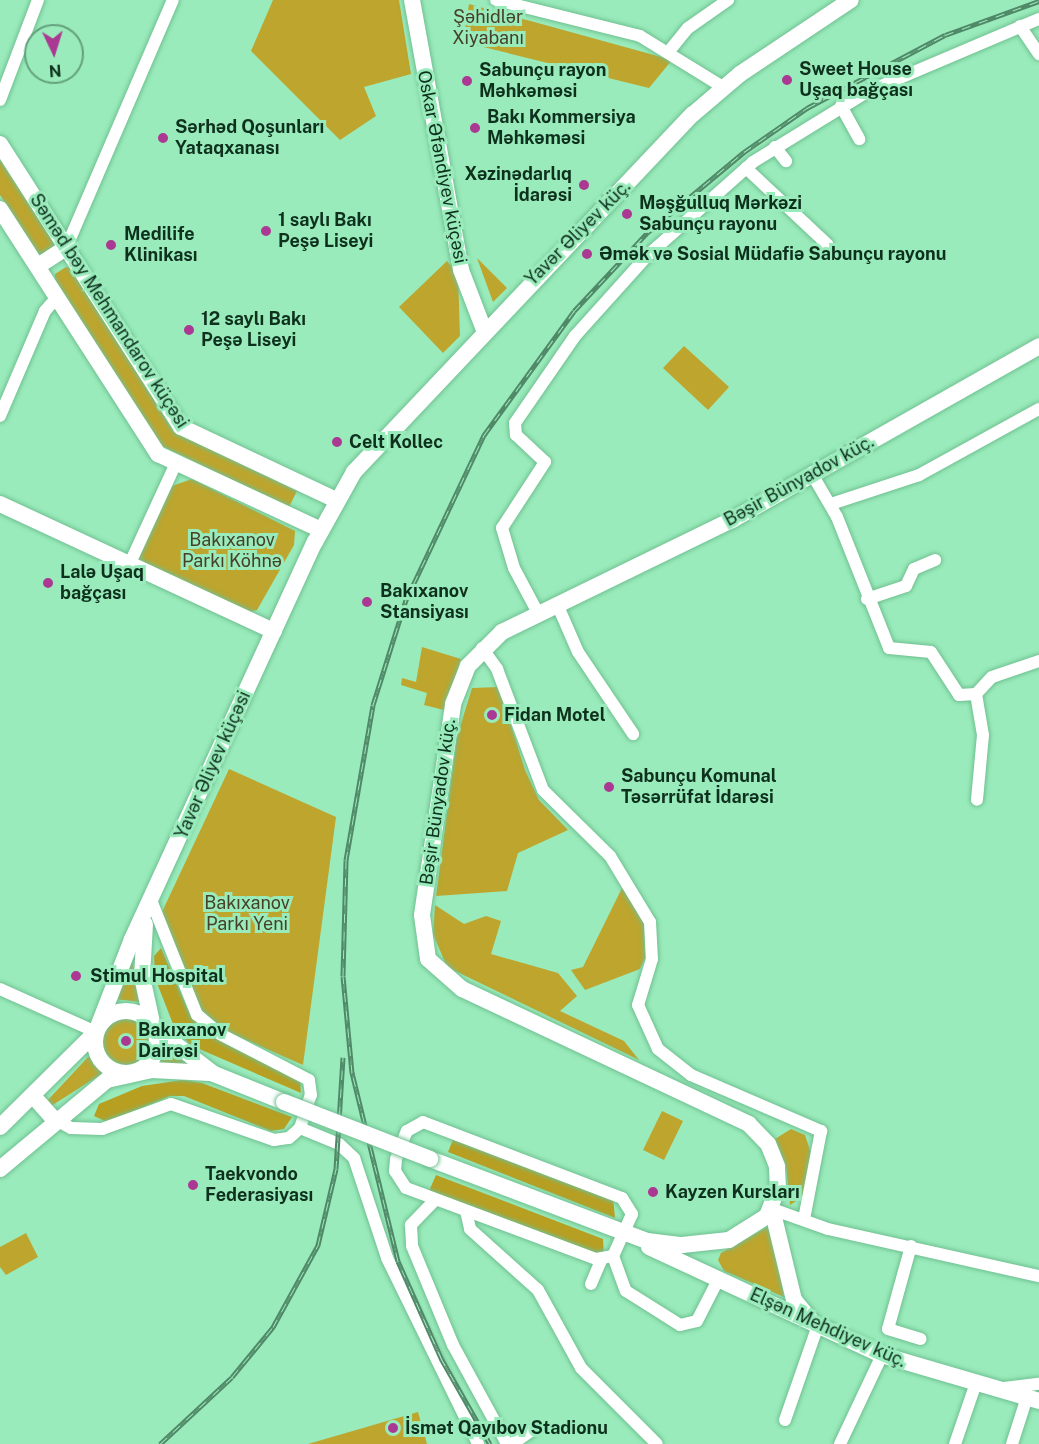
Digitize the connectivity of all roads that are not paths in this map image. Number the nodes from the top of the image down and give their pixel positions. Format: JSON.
{"nodes":[{"id":1,"x":38,"y":0,"type":"edge"},
{"id":2,"x":173,"y":0,"type":"edge"},
{"id":3,"x":412,"y":0,"type":"edge"},
{"id":4,"x":496,"y":0,"type":"edge"},
{"id":5,"x":728,"y":0,"type":"edge"},
{"id":6,"x":851,"y":0,"type":"edge"},
{"id":7,"x":1039,"y":19,"type":"edge"},
{"id":8,"x":1020,"y":26,"type":"junction"},
{"id":9,"x":670,"y":50,"type":"junction"},
{"id":10,"x":1039,"y":54,"type":"edge"},
{"id":11,"x":723,"y":87,"type":"junction"},
{"id":12,"x":0,"y":100,"type":"edge"},
{"id":13,"x":841,"y":106,"type":"junction"},
{"id":14,"x":859,"y":139,"type":"dead end"},
{"id":15,"x":0,"y":144,"type":"edge"},
{"id":16,"x":775,"y":147,"type":"junction"},
{"id":17,"x":786,"y":161,"type":"dead end"},
{"id":18,"x":746,"y":168,"type":"junction"},
{"id":19,"x":0,"y":208,"type":"edge"},
{"id":20,"x":828,"y":245,"type":"dead end"},
{"id":21,"x":66,"y":248,"type":"junction"},
{"id":22,"x":38,"y":266,"type":"junction"},
{"id":23,"x":57,"y":297,"type":"junction"},
{"id":24,"x":484,"y":330,"type":"junction"},
{"id":25,"x":1039,"y":346,"type":"edge"},
{"id":26,"x":1039,"y":409,"type":"edge"},
{"id":27,"x":0,"y":416,"type":"edge"},
{"id":28,"x":175,"y":465,"type":"junction"},
{"id":29,"x":812,"y":474,"type":"junction"},
{"id":30,"x":336,"y":500,"type":"junction"},
{"id":31,"x":0,"y":504,"type":"edge"},
{"id":32,"x":831,"y":504,"type":"junction"},
{"id":33,"x":318,"y":536,"type":"junction"},
{"id":34,"x":935,"y":560,"type":"dead end"},
{"id":35,"x":130,"y":563,"type":"junction"},
{"id":36,"x":867,"y":599,"type":"junction"},
{"id":37,"x":557,"y":604,"type":"junction"},
{"id":38,"x":538,"y":613,"type":"junction"},
{"id":39,"x":274,"y":631,"type":"junction"},
{"id":40,"x":482,"y":648,"type":"junction"},
{"id":41,"x":1039,"y":661,"type":"edge"},
{"id":42,"x":976,"y":694,"type":"junction"},
{"id":43,"x":633,"y":734,"type":"dead end"},
{"id":44,"x":977,"y":800,"type":"dead end"},
{"id":45,"x":151,"y":900,"type":"junction"},
{"id":46,"x":0,"y":989,"type":"edge"},
{"id":47,"x":153,"y":1027,"type":"junction"},
{"id":48,"x":96,"y":1032,"type":"junction"},
{"id":49,"x":130,"y":1072,"type":"junction"},
{"id":50,"x":214,"y":1074,"type":"junction"},
{"id":51,"x":34,"y":1097,"type":"junction"},
{"id":52,"x":54,"y":1119,"type":"junction"},
{"id":53,"x":0,"y":1127,"type":"edge"},
{"id":54,"x":300,"y":1128,"type":"junction"},
{"id":55,"x":0,"y":1168,"type":"edge"},
{"id":56,"x":435,"y":1200,"type":"junction"},
{"id":57,"x":772,"y":1209,"type":"junction"},
{"id":58,"x":466,"y":1211,"type":"junction"},
{"id":59,"x":804,"y":1219,"type":"junction"},
{"id":60,"x":623,"y":1236,"type":"junction"},
{"id":61,"x":910,"y":1246,"type":"junction"},
{"id":62,"x":607,"y":1258,"type":"junction"},
{"id":63,"x":1039,"y":1276,"type":"edge"},
{"id":64,"x":719,"y":1278,"type":"junction"},
{"id":65,"x":591,"y":1284,"type":"dead end"},
{"id":66,"x":818,"y":1325,"type":"junction"},
{"id":67,"x":921,"y":1339,"type":"dead end"},
{"id":68,"x":882,"y":1355,"type":"junction"},
{"id":69,"x":976,"y":1383,"type":"junction"},
{"id":70,"x":1039,"y":1384,"type":"edge"},
{"id":71,"x":995,"y":1389,"type":"junction"},
{"id":72,"x":1033,"y":1399,"type":"edge"},
{"id":73,"x":785,"y":1420,"type":"dead end"},
{"id":74,"x":532,"y":1430,"type":"dead end"},
{"id":75,"x":478,"y":1444,"type":"edge"},
{"id":76,"x":510,"y":1444,"type":"edge"},
{"id":77,"x":657,"y":1444,"type":"edge"},
{"id":78,"x":840,"y":1444,"type":"edge"},
{"id":79,"x":955,"y":1444,"type":"edge"},
{"id":80,"x":1012,"y":1444,"type":"edge"}],
"edges":[{"from":1,"to":12,"type":"street"},
{"from":2,"to":21,"type":"street"},
{"from":3,"to":24,"type":"main road","name":"Oskar Əfəndiyev küçəsi"},
{"from":4,"to":9,"type":"street"},
{"from":5,"to":9,"type":"street"},
{"from":6,"to":11,"type":"main road","name":"Yavər Əliyev küç."},
{"from":7,"to":8,"type":"street"},
{"from":8,"to":10,"type":"street"},
{"from":8,"to":13,"type":"street"},
{"from":9,"to":11,"type":"street"},
{"from":11,"to":24,"type":"main road","name":"Yavər Əliyev küç."},
{"from":13,"to":14,"type":"street"},
{"from":13,"to":16,"type":"street"},
{"from":15,"to":21,"type":"main road","name":"Səməd bəy Mehmandarov küçəsi"},
{"from":16,"to":17,"type":"street"},
{"from":16,"to":18,"type":"street"},
{"from":18,"to":20,"type":"street"},
{"from":18,"to":38,"type":"street"},
{"from":19,"to":22,"type":"main road","name":"Səməd bəy Mehmandarov küçəsi"},
{"from":21,"to":22,"type":"main road"},
{"from":21,"to":30,"type":"main road","name":"Səməd bəy Mehmandarov küçəsi"},
{"from":22,"to":23,"type":"main road","name":"Səməd bəy Mehmandarov küçəsi"},
{"from":23,"to":27,"type":"street"},
{"from":23,"to":28,"type":"main road","name":"Səməd bəy Mehmandarov küçəsi"},
{"from":24,"to":30,"type":"main road","name":"Yavər Əliyev küç."},
{"from":25,"to":29,"type":"main road","name":"Bəşir Bünyadov küç."},
{"from":26,"to":32,"type":"street"},
{"from":28,"to":33,"type":"main road","name":"Səməd bəy Mehmandarov küçəsi"},
{"from":28,"to":35,"type":"street"},
{"from":29,"to":32,"type":"street"},
{"from":29,"to":37,"type":"main road","name":"Bəşir Bünyadov küç."},
{"from":30,"to":33,"type":"main road","name":"Yavər Əliyev küç."},
{"from":31,"to":35,"type":"main road"},
{"from":32,"to":36,"type":"street"},
{"from":33,"to":39,"type":"main road"},
{"from":34,"to":36,"type":"street"},
{"from":35,"to":39,"type":"main road"},
{"from":36,"to":42,"type":"street"},
{"from":37,"to":38,"type":"main road","name":"Bəşir Bünyadov küç."},
{"from":37,"to":43,"type":"street"},
{"from":38,"to":40,"type":"main road","name":"Bəşir Bünyadov küç."},
{"from":39,"to":45,"type":"main road","name":"Yavər Əliyev küçəsi"},
{"from":40,"to":57,"type":"main road","name":"Bəşir Bünyadov küç."},
{"from":40,"to":59,"type":"street"},
{"from":41,"to":42,"type":"street"},
{"from":42,"to":44,"type":"street"},
{"from":45,"to":47,"type":"main road"},
{"from":45,"to":48,"type":"main road"},
{"from":45,"to":54,"type":"street"},
{"from":46,"to":48,"type":"street"},
{"from":47,"to":48,"type":"main road"},
{"from":47,"to":49,"type":"main road"},
{"from":47,"to":50,"type":"main road"},
{"from":48,"to":49,"type":"main road"},
{"from":48,"to":51,"type":"main road"},
{"from":49,"to":50,"type":"main road"},
{"from":49,"to":52,"type":"main road"},
{"from":50,"to":60,"type":"main road","bridge":true},
{"from":51,"to":52,"type":"main road"},
{"from":51,"to":53,"type":"main road"},
{"from":52,"to":54,"type":"street"},
{"from":52,"to":55,"type":"main road"},
{"from":54,"to":75,"type":"street"},
{"from":56,"to":58,"type":"street"},
{"from":56,"to":60,"type":"street"},
{"from":56,"to":76,"type":"street"},
{"from":57,"to":59,"type":"street"},
{"from":57,"to":60,"type":"main road"},
{"from":57,"to":66,"type":"main road"},
{"from":58,"to":62,"type":"street"},
{"from":58,"to":77,"type":"street"},
{"from":59,"to":61,"type":"street"},
{"from":60,"to":62,"type":"street"},
{"from":60,"to":64,"type":"main road","name":"Elşən Mehdiyev küç."},
{"from":61,"to":63,"type":"street"},
{"from":61,"to":67,"type":"street"},
{"from":62,"to":64,"type":"street"},
{"from":62,"to":65,"type":"street"},
{"from":64,"to":66,"type":"main road","name":"Elşən Mehdiyev küç."},
{"from":66,"to":68,"type":"main road","name":"Elşən Mehdiyev küç."},
{"from":66,"to":73,"type":"street"},
{"from":68,"to":69,"type":"main road","name":"Elşən Mehdiyev küç."},
{"from":68,"to":78,"type":"street"},
{"from":69,"to":71,"type":"main road","name":"Elşən Mehdiyev küç."},
{"from":69,"to":79,"type":"street"},
{"from":70,"to":71,"type":"street"},
{"from":71,"to":72,"type":"main road","name":"Elşən Mehdiyev küç."},
{"from":72,"to":80,"type":"street"},
{"from":74,"to":76,"type":"street"}]}
